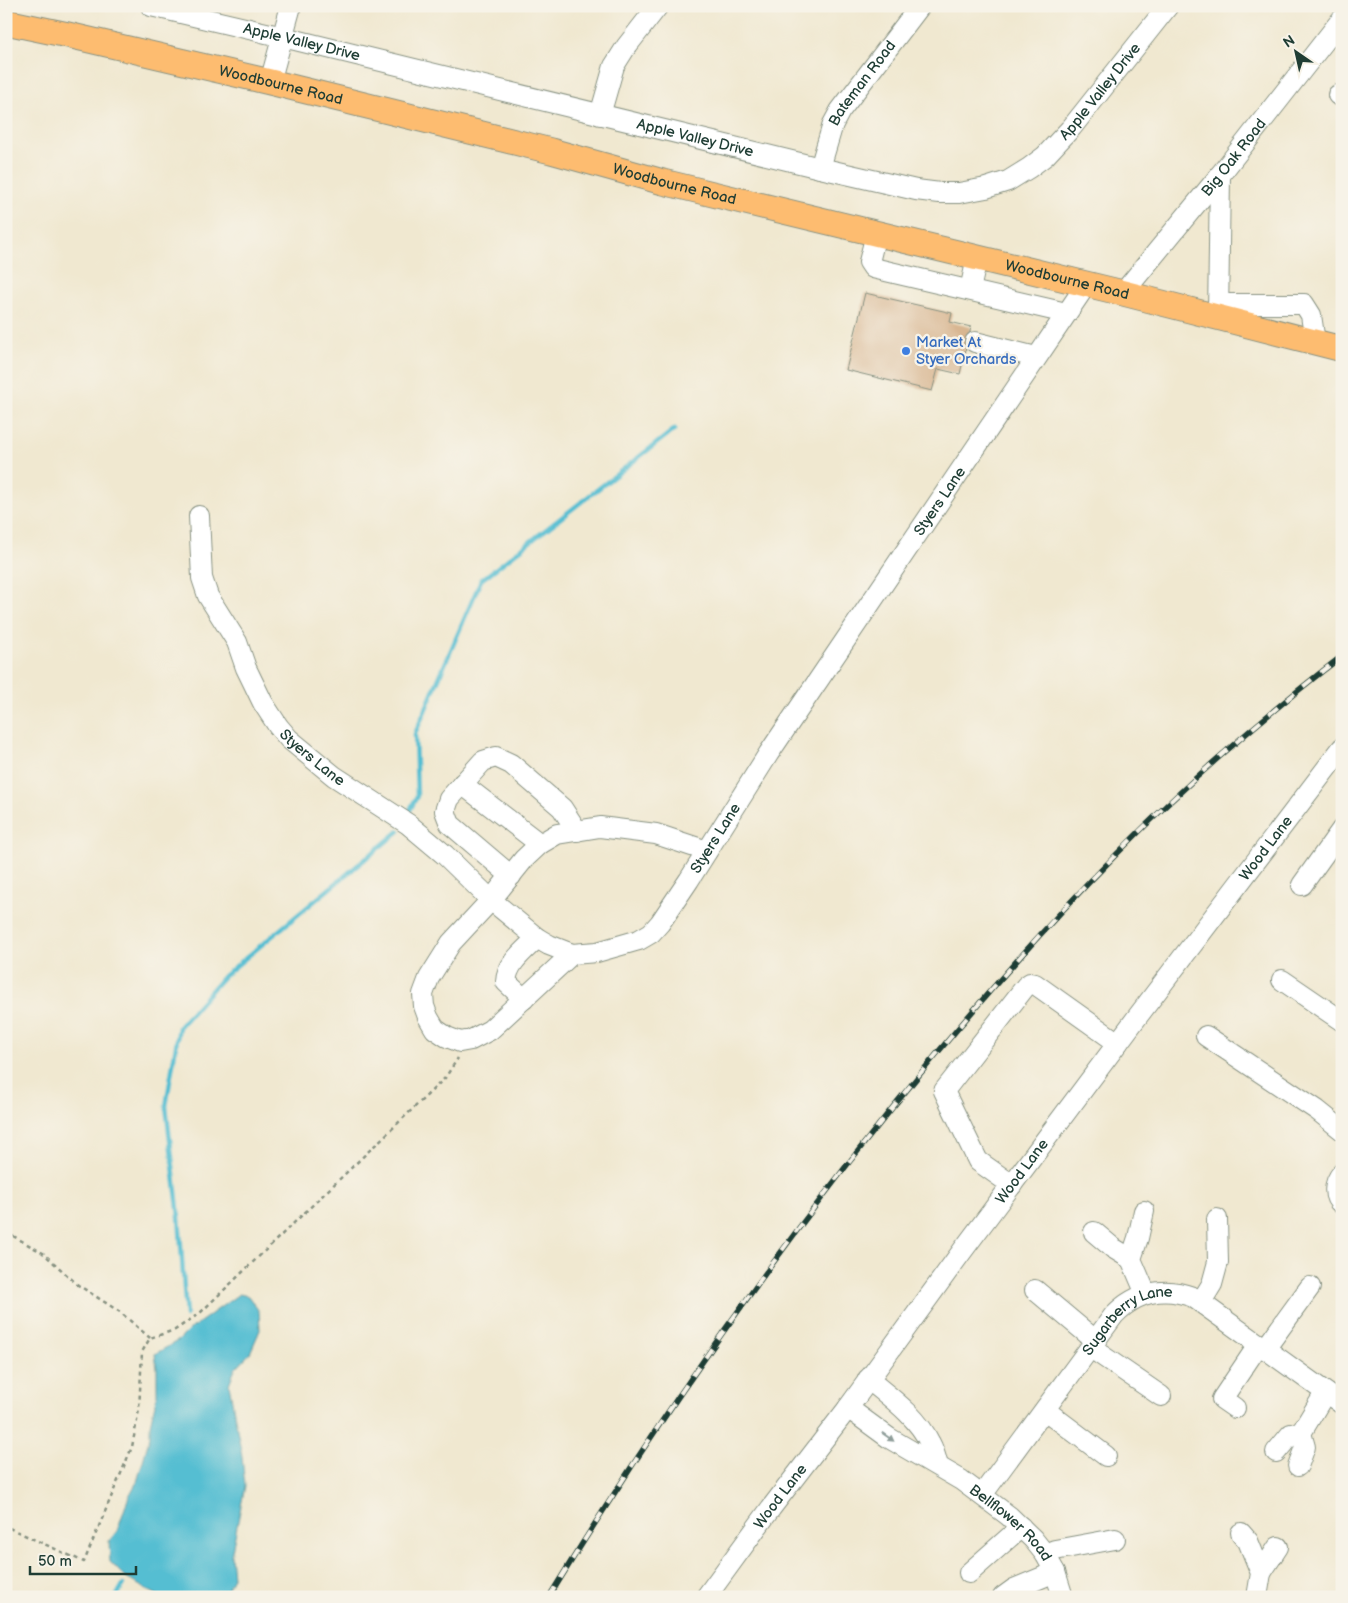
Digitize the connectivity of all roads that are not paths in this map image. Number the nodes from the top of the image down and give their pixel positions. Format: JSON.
{"nodes":[{"id":1,"x":151,"y":6,"type":"edge"},
{"id":2,"x":291,"y":6,"type":"edge"},
{"id":3,"x":658,"y":6,"type":"edge"},
{"id":4,"x":920,"y":6,"type":"edge"},
{"id":5,"x":1168,"y":6,"type":"edge"},
{"id":6,"x":1342,"y":19,"type":"edge"},
{"id":7,"x":6,"y":22,"type":"edge"},
{"id":8,"x":283,"y":37,"type":"junction"},
{"id":9,"x":270,"y":82,"type":"junction"},
{"id":10,"x":600,"y":115,"type":"junction"},
{"id":11,"x":820,"y":168,"type":"junction"},
{"id":12,"x":1220,"y":176,"type":"junction"},
{"id":13,"x":876,"y":234,"type":"junction"},
{"id":14,"x":977,"y":258,"type":"junction"},
{"id":15,"x":1086,"y":284,"type":"junction"},
{"id":16,"x":970,"y":290,"type":"junction"},
{"id":17,"x":1123,"y":294,"type":"junction"},
{"id":18,"x":1218,"y":311,"type":"junction"},
{"id":19,"x":1066,"y":313,"type":"junction"},
{"id":20,"x":976,"y":342,"type":"dead end"},
{"id":21,"x":1315,"y":342,"type":"junction"},
{"id":22,"x":1342,"y":349,"type":"edge"},
{"id":23,"x":1036,"y":357,"type":"junction"},
{"id":24,"x":199,"y":516,"type":"dead end"},
{"id":25,"x":1342,"y":748,"type":"edge"},
{"id":26,"x":462,"y":784,"type":"junction"},
{"id":27,"x":1342,"y":829,"type":"edge"},
{"id":28,"x":577,"y":831,"type":"junction"},
{"id":29,"x":540,"y":844,"type":"junction"},
{"id":30,"x":707,"y":851,"type":"junction"},
{"id":31,"x":510,"y":876,"type":"junction"},
{"id":32,"x":1302,"y":884,"type":"dead end"},
{"id":33,"x":491,"y":900,"type":"junction"},
{"id":34,"x":536,"y":938,"type":"junction"},
{"id":35,"x":572,"y":954,"type":"junction"},
{"id":36,"x":1282,"y":980,"type":"dead end"},
{"id":37,"x":524,"y":999,"type":"junction"},
{"id":38,"x":1342,"y":1021,"type":"edge"},
{"id":39,"x":1206,"y":1036,"type":"dead end"},
{"id":40,"x":1118,"y":1043,"type":"junction"},
{"id":41,"x":1342,"y":1130,"type":"edge"},
{"id":42,"x":1342,"y":1173,"type":"edge"},
{"id":43,"x":1012,"y":1184,"type":"junction"},
{"id":44,"x":1342,"y":1204,"type":"edge"},
{"id":45,"x":1144,"y":1211,"type":"dead end"},
{"id":46,"x":1217,"y":1219,"type":"dead end"},
{"id":47,"x":1094,"y":1232,"type":"dead end"},
{"id":48,"x":1131,"y":1259,"type":"junction"},
{"id":49,"x":1310,"y":1287,"type":"dead end"},
{"id":50,"x":1035,"y":1290,"type":"dead end"},
{"id":51,"x":1146,"y":1294,"type":"junction"},
{"id":52,"x":1201,"y":1302,"type":"junction"},
{"id":53,"x":1093,"y":1345,"type":"junction"},
{"id":54,"x":1262,"y":1346,"type":"junction"},
{"id":55,"x":868,"y":1379,"type":"junction"},
{"id":56,"x":1325,"y":1393,"type":"junction"},
{"id":57,"x":1161,"y":1396,"type":"dead end"},
{"id":58,"x":1342,"y":1404,"type":"edge"},
{"id":59,"x":848,"y":1408,"type":"junction"},
{"id":60,"x":1235,"y":1408,"type":"dead end"},
{"id":61,"x":1045,"y":1410,"type":"junction"},
{"id":62,"x":1301,"y":1433,"type":"junction"},
{"id":63,"x":1276,"y":1452,"type":"dead end"},
{"id":64,"x":1106,"y":1456,"type":"dead end"},
{"id":65,"x":938,"y":1466,"type":"junction"},
{"id":66,"x":1298,"y":1466,"type":"dead end"},
{"id":67,"x":982,"y":1495,"type":"junction"},
{"id":68,"x":1021,"y":1527,"type":"junction"},
{"id":69,"x":1241,"y":1533,"type":"dead end"},
{"id":70,"x":1115,"y":1539,"type":"dead end"},
{"id":71,"x":1278,"y":1547,"type":"dead end"},
{"id":72,"x":1045,"y":1554,"type":"junction"},
{"id":73,"x":1055,"y":1572,"type":"junction"},
{"id":74,"x":969,"y":1573,"type":"dead end"},
{"id":75,"x":1261,"y":1573,"type":"junction"},
{"id":76,"x":706,"y":1597,"type":"edge"},
{"id":77,"x":1003,"y":1597,"type":"edge"},
{"id":78,"x":1063,"y":1597,"type":"edge"},
{"id":79,"x":1257,"y":1597,"type":"edge"}],
"edges":[{"from":1,"to":8,"type":"street","name":"Apple Valley Drive"},
{"from":2,"to":8,"type":"street"},
{"from":3,"to":10,"type":"street"},
{"from":4,"to":11,"type":"street","name":"Bateman Road"},
{"from":5,"to":11,"type":"street","name":"Apple Valley Drive"},
{"from":6,"to":12,"type":"street","name":"Big Oak Road"},
{"from":7,"to":9,"type":"main road","name":"Woodbourne Road"},
{"from":8,"to":9,"type":"street"},
{"from":8,"to":10,"type":"street","name":"Apple Valley Drive"},
{"from":9,"to":13,"type":"main road","name":"Woodbourne Road"},
{"from":10,"to":11,"type":"street","name":"Apple Valley Drive"},
{"from":12,"to":17,"type":"street","name":"Big Oak Road"},
{"from":12,"to":18,"type":"street"},
{"from":13,"to":14,"type":"main road","name":"Woodbourne Road"},
{"from":13,"to":16,"type":"street"},
{"from":14,"to":15,"type":"main road","name":"Woodbourne Road"},
{"from":14,"to":16,"type":"street"},
{"from":15,"to":17,"type":"main road","name":"Woodbourne Road"},
{"from":15,"to":19,"type":"street","name":"Styers Lane"},
{"from":16,"to":19,"type":"street"},
{"from":17,"to":18,"type":"main road","name":"Woodbourne Road"},
{"from":18,"to":21,"type":"main road","name":"Woodbourne Road"},
{"from":18,"to":21,"type":"street"},
{"from":19,"to":23,"type":"street","name":"Styers Lane"},
{"from":20,"to":23,"type":"street"},
{"from":21,"to":22,"type":"main road","name":"Woodbourne Road"},
{"from":23,"to":30,"type":"street","name":"Styers Lane"},
{"from":24,"to":33,"type":"street","name":"Styers Lane"},
{"from":25,"to":40,"type":"street","name":"Wood Lane"},
{"from":26,"to":28,"type":"street"},
{"from":26,"to":29,"type":"street"},
{"from":26,"to":31,"type":"street"},
{"from":27,"to":32,"type":"street"},
{"from":28,"to":29,"type":"street"},
{"from":28,"to":30,"type":"street"},
{"from":29,"to":31,"type":"street"},
{"from":30,"to":35,"type":"street","name":"Styers Lane"},
{"from":31,"to":33,"type":"street"},
{"from":33,"to":34,"type":"street","name":"Styers Lane"},
{"from":33,"to":37,"type":"street"},
{"from":34,"to":35,"type":"street","name":"Styers Lane"},
{"from":34,"to":37,"type":"street"},
{"from":35,"to":37,"type":"street"},
{"from":36,"to":38,"type":"street"},
{"from":39,"to":41,"type":"street"},
{"from":40,"to":43,"type":"street","name":"Wood Lane"},
{"from":40,"to":43,"type":"street"},
{"from":42,"to":44,"type":"street"},
{"from":43,"to":55,"type":"street","name":"Wood Lane"},
{"from":45,"to":48,"type":"street"},
{"from":46,"to":52,"type":"street"},
{"from":47,"to":48,"type":"street"},
{"from":48,"to":51,"type":"street"},
{"from":49,"to":54,"type":"street"},
{"from":50,"to":53,"type":"street"},
{"from":51,"to":52,"type":"street","name":"Sugarberry Lane"},
{"from":51,"to":53,"type":"street","name":"Sugarberry Lane"},
{"from":52,"to":54,"type":"street","name":"Sugarberry Lane"},
{"from":53,"to":57,"type":"street"},
{"from":53,"to":61,"type":"street","name":"Sugarberry Lane"},
{"from":54,"to":56,"type":"street","name":"Sugarberry Lane"},
{"from":54,"to":60,"type":"street"},
{"from":55,"to":59,"type":"street","name":"Wood Lane"},
{"from":55,"to":65,"type":"street"},
{"from":56,"to":58,"type":"street","name":"Sugarberry Lane"},
{"from":56,"to":62,"type":"street"},
{"from":59,"to":65,"type":"street","name":"Bellflower Road","one_way":true},
{"from":59,"to":76,"type":"street","name":"Wood Lane"},
{"from":61,"to":64,"type":"street"},
{"from":61,"to":67,"type":"street","name":"Sugarberry Lane"},
{"from":62,"to":63,"type":"street"},
{"from":62,"to":66,"type":"street"},
{"from":65,"to":67,"type":"street","name":"Bellflower Road"},
{"from":67,"to":68,"type":"street","name":"Bellflower Road"},
{"from":68,"to":72,"type":"street","name":"Bellflower Road"},
{"from":68,"to":74,"type":"street"},
{"from":69,"to":75,"type":"street"},
{"from":70,"to":72,"type":"street"},
{"from":71,"to":75,"type":"street"},
{"from":72,"to":73,"type":"street","name":"Bellflower Road"},
{"from":73,"to":77,"type":"street"},
{"from":73,"to":78,"type":"street","name":"Bellflower Road"},
{"from":75,"to":79,"type":"street"}]}
